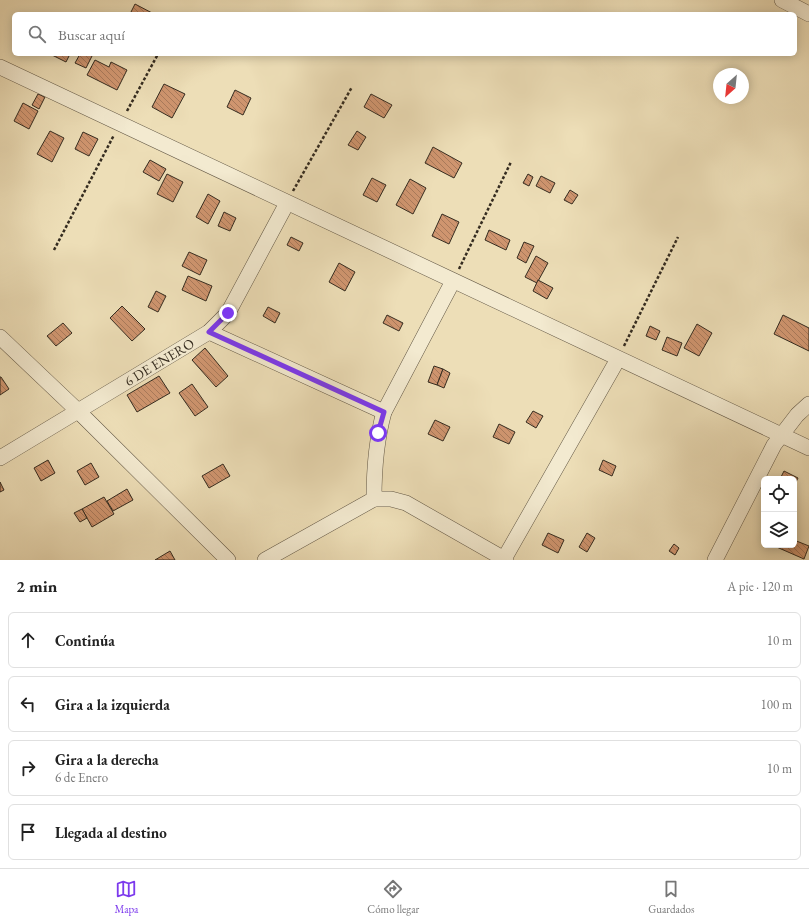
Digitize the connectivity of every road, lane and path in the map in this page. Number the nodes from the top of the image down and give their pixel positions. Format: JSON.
{"nodes":[{"id":1,"x":782,"y":0,"type":"edge"},
{"id":2,"x":806,"y":8,"type":"edge"},
{"id":3,"x":157,"y":56,"type":"edge"},
{"id":4,"x":0,"y":67,"type":"edge"},
{"id":5,"x":352,"y":87,"type":"dead end"},
{"id":6,"x":120,"y":124,"type":"junction"},
{"id":7,"x":511,"y":162,"type":"dead end"},
{"id":8,"x":286,"y":203,"type":"junction"},
{"id":9,"x":678,"y":237,"type":"dead end"},
{"id":10,"x":54,"y":250,"type":"dead end"},
{"id":11,"x":453,"y":281,"type":"junction"},
{"id":12,"x":209,"y":332,"type":"junction"},
{"id":13,"x":0,"y":337,"type":"edge"},
{"id":14,"x":618,"y":359,"type":"junction"},
{"id":15,"x":809,"y":404,"type":"edge"},
{"id":16,"x":78,"y":411,"type":"junction"},
{"id":17,"x":384,"y":412,"type":"junction"},
{"id":18,"x":781,"y":434,"type":"junction"},
{"id":19,"x":809,"y":448,"type":"edge"},
{"id":20,"x":0,"y":458,"type":"edge"},
{"id":21,"x":374,"y":499,"type":"junction"},
{"id":22,"x":228,"y":560,"type":"edge"},
{"id":23,"x":265,"y":560,"type":"edge"},
{"id":24,"x":505,"y":560,"type":"edge"},
{"id":25,"x":715,"y":560,"type":"edge"}],
"edges":[{"from":1,"to":2,"type":"street"},
{"from":3,"to":6,"type":"path"},
{"from":4,"to":6,"type":"street"},
{"from":5,"to":8,"type":"path"},
{"from":6,"to":8,"type":"street"},
{"from":6,"to":10,"type":"path"},
{"from":7,"to":11,"type":"path"},
{"from":8,"to":11,"type":"street"},
{"from":8,"to":12,"type":"street","name":"6 DE ENERO"},
{"from":9,"to":14,"type":"path"},
{"from":11,"to":14,"type":"street"},
{"from":11,"to":17,"type":"street"},
{"from":12,"to":16,"type":"street","name":"6 DE ENERO"},
{"from":12,"to":17,"type":"street"},
{"from":13,"to":16,"type":"street"},
{"from":14,"to":18,"type":"street"},
{"from":14,"to":24,"type":"street"},
{"from":15,"to":18,"type":"street"},
{"from":16,"to":20,"type":"street","name":"6 DE ENERO"},
{"from":16,"to":22,"type":"street"},
{"from":17,"to":21,"type":"street"},
{"from":18,"to":19,"type":"street"},
{"from":18,"to":25,"type":"street"},
{"from":21,"to":23,"type":"street"},
{"from":21,"to":24,"type":"street"}]}
